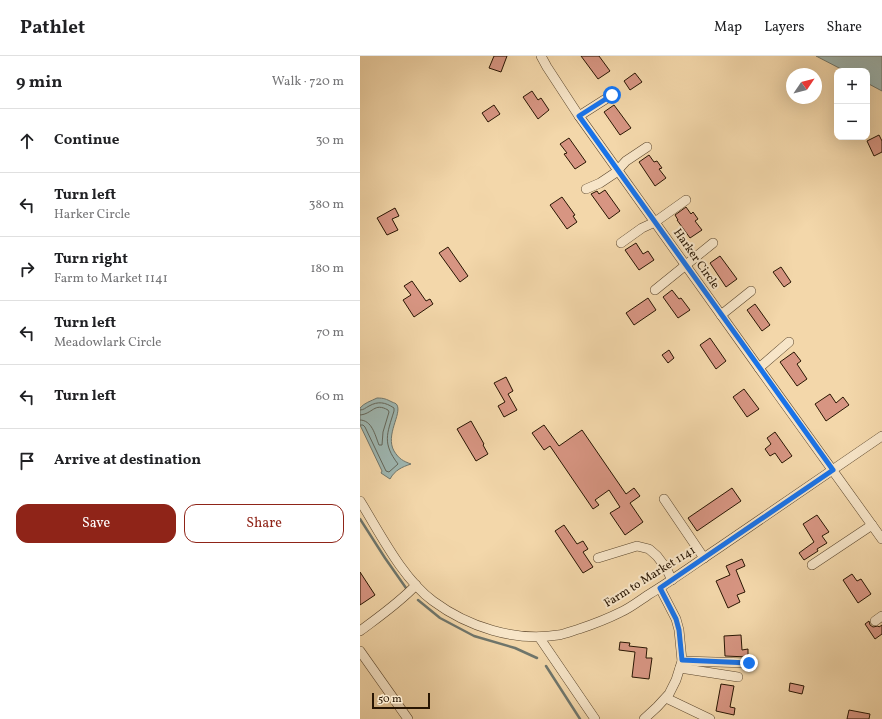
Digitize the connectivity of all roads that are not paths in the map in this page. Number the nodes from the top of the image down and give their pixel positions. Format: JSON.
{"nodes":[{"id":1,"x":540,"y":57,"type":"edge"},
{"id":2,"x":612,"y":95,"type":"dead end"},
{"id":3,"x":579,"y":116,"type":"junction"},
{"id":4,"x":647,"y":147,"type":"dead end"},
{"id":5,"x":618,"y":169,"type":"junction"},
{"id":6,"x":586,"y":189,"type":"dead end"},
{"id":7,"x":686,"y":200,"type":"dead end"},
{"id":8,"x":655,"y":222,"type":"junction"},
{"id":9,"x":621,"y":243,"type":"dead end"},
{"id":10,"x":713,"y":243,"type":"dead end"},
{"id":11,"x":686,"y":266,"type":"junction"},
{"id":12,"x":655,"y":290,"type":"dead end"},
{"id":13,"x":751,"y":291,"type":"dead end"},
{"id":14,"x":721,"y":315,"type":"junction"},
{"id":15,"x":790,"y":342,"type":"dead end"},
{"id":16,"x":759,"y":368,"type":"junction"},
{"id":17,"x":882,"y":436,"type":"edge"},
{"id":18,"x":833,"y":470,"type":"junction"},
{"id":19,"x":664,"y":499,"type":"dead end"},
{"id":20,"x":360,"y":501,"type":"edge"},
{"id":21,"x":872,"y":525,"type":"junction"},
{"id":22,"x":882,"y":539,"type":"edge"},
{"id":23,"x":598,"y":558,"type":"dead end"},
{"id":24,"x":704,"y":558,"type":"junction"},
{"id":25,"x":812,"y":565,"type":"dead end"},
{"id":26,"x":672,"y":580,"type":"junction"},
{"id":27,"x":416,"y":585,"type":"junction"},
{"id":28,"x":660,"y":588,"type":"junction"},
{"id":29,"x":360,"y":631,"type":"edge"},
{"id":30,"x":539,"y":637,"type":"junction"},
{"id":31,"x":360,"y":651,"type":"edge"},
{"id":32,"x":749,"y":663,"type":"dead end"},
{"id":33,"x":681,"y":664,"type":"junction"},
{"id":34,"x":738,"y":677,"type":"dead end"},
{"id":35,"x":666,"y":698,"type":"junction"},
{"id":36,"x":408,"y":719,"type":"edge"},
{"id":37,"x":595,"y":719,"type":"edge"},
{"id":38,"x":644,"y":719,"type":"edge"},
{"id":39,"x":710,"y":719,"type":"edge"}],
"edges":[{"from":1,"to":3,"type":"street","name":"Harker Circle"},
{"from":2,"to":3,"type":"street"},
{"from":3,"to":5,"type":"street","name":"Harker Circle"},
{"from":4,"to":5,"type":"street"},
{"from":5,"to":6,"type":"street"},
{"from":5,"to":8,"type":"street","name":"Harker Circle"},
{"from":7,"to":8,"type":"street"},
{"from":8,"to":9,"type":"street"},
{"from":8,"to":11,"type":"street","name":"Harker Circle"},
{"from":10,"to":11,"type":"street"},
{"from":11,"to":12,"type":"street"},
{"from":11,"to":14,"type":"street","name":"Harker Circle"},
{"from":13,"to":14,"type":"street"},
{"from":14,"to":16,"type":"street","name":"Harker Circle"},
{"from":15,"to":16,"type":"street"},
{"from":16,"to":18,"type":"street","name":"Harker Circle"},
{"from":17,"to":18,"type":"street","name":"Farm to Market 1141"},
{"from":18,"to":21,"type":"street","name":"Harker Circle"},
{"from":18,"to":24,"type":"street","name":"Farm to Market 1141"},
{"from":19,"to":24,"type":"street"},
{"from":20,"to":27,"type":"street","name":"Farm to Market 1141"},
{"from":21,"to":22,"type":"street","name":"Harker Circle"},
{"from":21,"to":25,"type":"street"},
{"from":23,"to":26,"type":"street"},
{"from":24,"to":26,"type":"street","name":"Farm to Market 1141"},
{"from":26,"to":28,"type":"street","name":"Farm to Market 1141"},
{"from":27,"to":29,"type":"street"},
{"from":27,"to":30,"type":"street","name":"Farm to Market 1141"},
{"from":28,"to":30,"type":"street","name":"Farm to Market 1141"},
{"from":28,"to":33,"type":"street"},
{"from":30,"to":37,"type":"street"},
{"from":31,"to":36,"type":"street"},
{"from":32,"to":33,"type":"street"},
{"from":33,"to":34,"type":"street"},
{"from":33,"to":35,"type":"street"},
{"from":35,"to":38,"type":"street"},
{"from":35,"to":39,"type":"street"}]}
